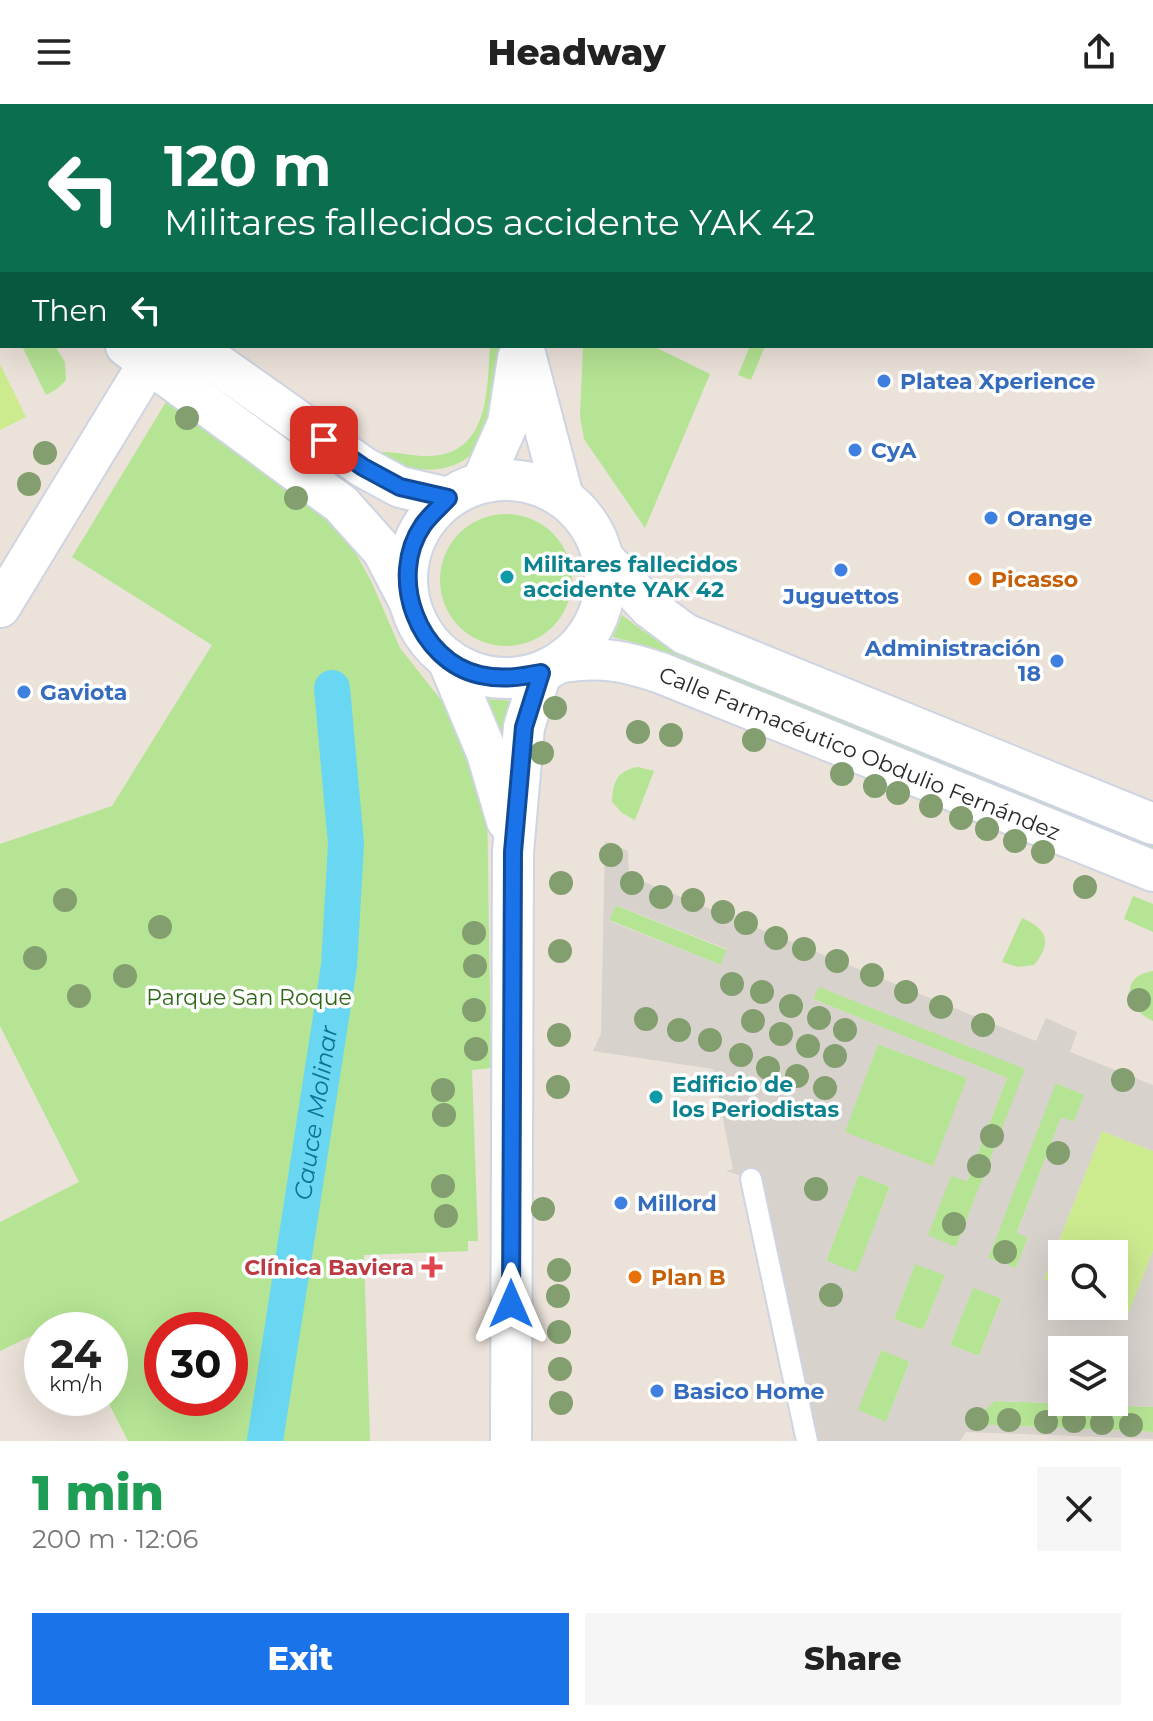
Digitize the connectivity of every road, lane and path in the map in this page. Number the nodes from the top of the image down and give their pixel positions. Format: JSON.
{"nodes":[{"id":1,"x":195,"y":348,"type":"edge"},
{"id":2,"x":522,"y":348,"type":"edge"},
{"id":3,"x":523,"y":348,"type":"edge"},
{"id":4,"x":144,"y":352,"type":"edge"},
{"id":5,"x":465,"y":490,"type":"junction"},
{"id":6,"x":563,"y":497,"type":"junction"},
{"id":7,"x":603,"y":558,"type":"junction"},
{"id":8,"x":409,"y":601,"type":"junction"},
{"id":9,"x":0,"y":607,"type":"edge"},
{"id":10,"x":448,"y":660,"type":"junction"},
{"id":11,"x":552,"y":667,"type":"junction"},
{"id":12,"x":1153,"y":824,"type":"edge"},
{"id":13,"x":513,"y":852,"type":"junction"},
{"id":14,"x":1153,"y":871,"type":"edge"},
{"id":15,"x":751,"y":1179,"type":"dead end"},
{"id":16,"x":511,"y":1441,"type":"edge"},
{"id":17,"x":807,"y":1441,"type":"edge"}],
"edges":[{"from":1,"to":5,"type":"street"},
{"from":2,"to":5,"type":"street"},
{"from":3,"to":6,"type":"street"},
{"from":4,"to":8,"type":"street"},
{"from":4,"to":9,"type":"street"},
{"from":5,"to":6,"type":"street"},
{"from":5,"to":8,"type":"street"},
{"from":6,"to":7,"type":"street"},
{"from":7,"to":11,"type":"street"},
{"from":7,"to":12,"type":"street","name":"Calle Farmacéutico Obdulio Fernández"},
{"from":8,"to":10,"type":"street"},
{"from":10,"to":11,"type":"street"},
{"from":10,"to":13,"type":"street"},
{"from":11,"to":13,"type":"street"},
{"from":11,"to":14,"type":"street","name":"Calle Farmacéutico Obdulio Fernández"},
{"from":13,"to":16,"type":"street"},
{"from":15,"to":17,"type":"lane"}]}
